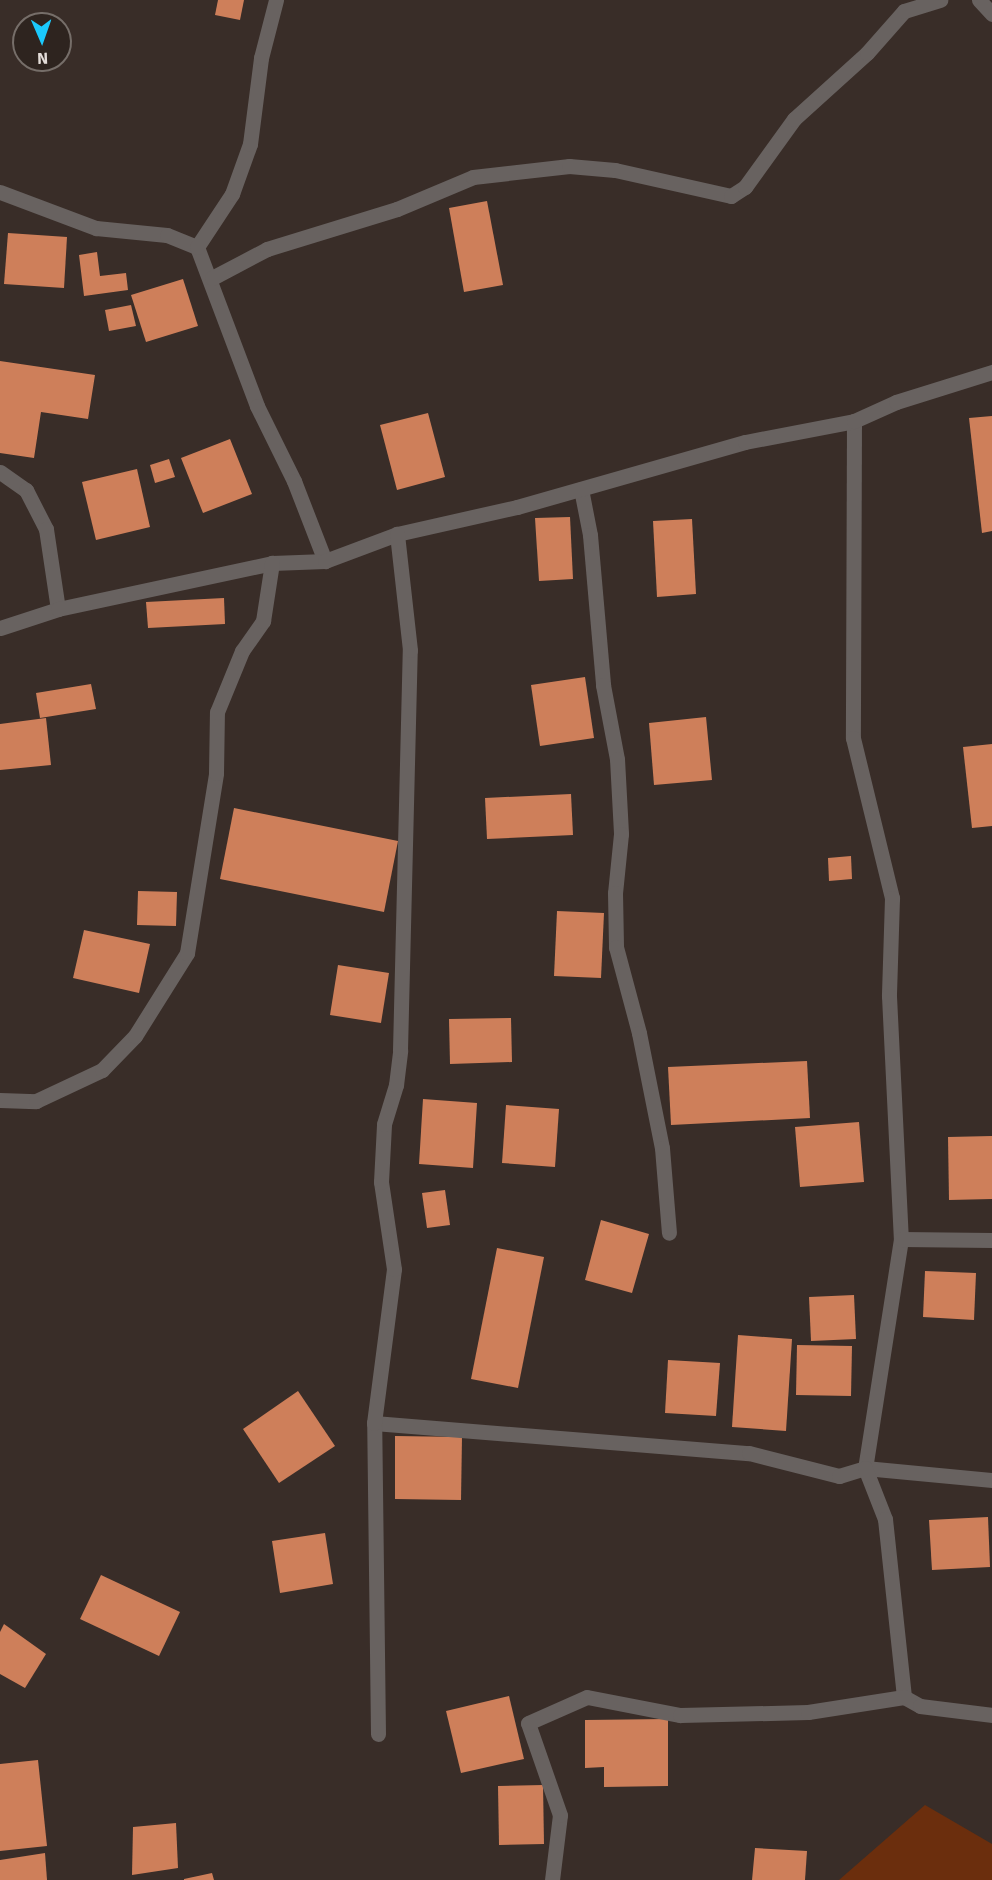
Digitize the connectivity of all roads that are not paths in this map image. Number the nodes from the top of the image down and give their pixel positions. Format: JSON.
{"nodes":[{"id":1,"x":276,"y":0,"type":"edge"},
{"id":2,"x":940,"y":0,"type":"edge"},
{"id":3,"x":979,"y":0,"type":"edge"},
{"id":4,"x":992,"y":14,"type":"edge"},
{"id":5,"x":0,"y":192,"type":"edge"},
{"id":6,"x":198,"y":247,"type":"junction"},
{"id":7,"x":212,"y":278,"type":"junction"},
{"id":8,"x":992,"y":372,"type":"edge"},
{"id":9,"x":854,"y":421,"type":"junction"},
{"id":10,"x":0,"y":472,"type":"edge"},
{"id":11,"x":581,"y":489,"type":"junction"},
{"id":12,"x":397,"y":534,"type":"junction"},
{"id":13,"x":325,"y":561,"type":"junction"},
{"id":14,"x":272,"y":563,"type":"junction"},
{"id":15,"x":58,"y":609,"type":"junction"},
{"id":16,"x":0,"y":628,"type":"edge"},
{"id":17,"x":0,"y":1100,"type":"edge"},
{"id":18,"x":669,"y":1233,"type":"dead end"},
{"id":19,"x":901,"y":1239,"type":"junction"},
{"id":20,"x":992,"y":1240,"type":"edge"},
{"id":21,"x":374,"y":1423,"type":"junction"},
{"id":22,"x":865,"y":1468,"type":"junction"},
{"id":23,"x":992,"y":1479,"type":"edge"},
{"id":24,"x":904,"y":1697,"type":"junction"},
{"id":25,"x":992,"y":1715,"type":"edge"},
{"id":26,"x":378,"y":1734,"type":"dead end"},
{"id":27,"x":552,"y":1880,"type":"edge"}],
"edges":[{"from":1,"to":6,"type":"street"},
{"from":2,"to":7,"type":"street"},
{"from":3,"to":4,"type":"street"},
{"from":5,"to":6,"type":"street"},
{"from":6,"to":7,"type":"street"},
{"from":7,"to":13,"type":"street"},
{"from":8,"to":9,"type":"street"},
{"from":9,"to":11,"type":"street"},
{"from":9,"to":19,"type":"street"},
{"from":10,"to":15,"type":"street"},
{"from":11,"to":12,"type":"street"},
{"from":11,"to":18,"type":"street"},
{"from":12,"to":13,"type":"street"},
{"from":12,"to":21,"type":"street"},
{"from":13,"to":14,"type":"street"},
{"from":14,"to":15,"type":"street"},
{"from":14,"to":17,"type":"street"},
{"from":15,"to":16,"type":"street"},
{"from":19,"to":20,"type":"street"},
{"from":19,"to":22,"type":"street"},
{"from":21,"to":22,"type":"street"},
{"from":21,"to":26,"type":"street"},
{"from":22,"to":23,"type":"street"},
{"from":22,"to":24,"type":"street"},
{"from":24,"to":25,"type":"street"},
{"from":24,"to":27,"type":"street"}]}
